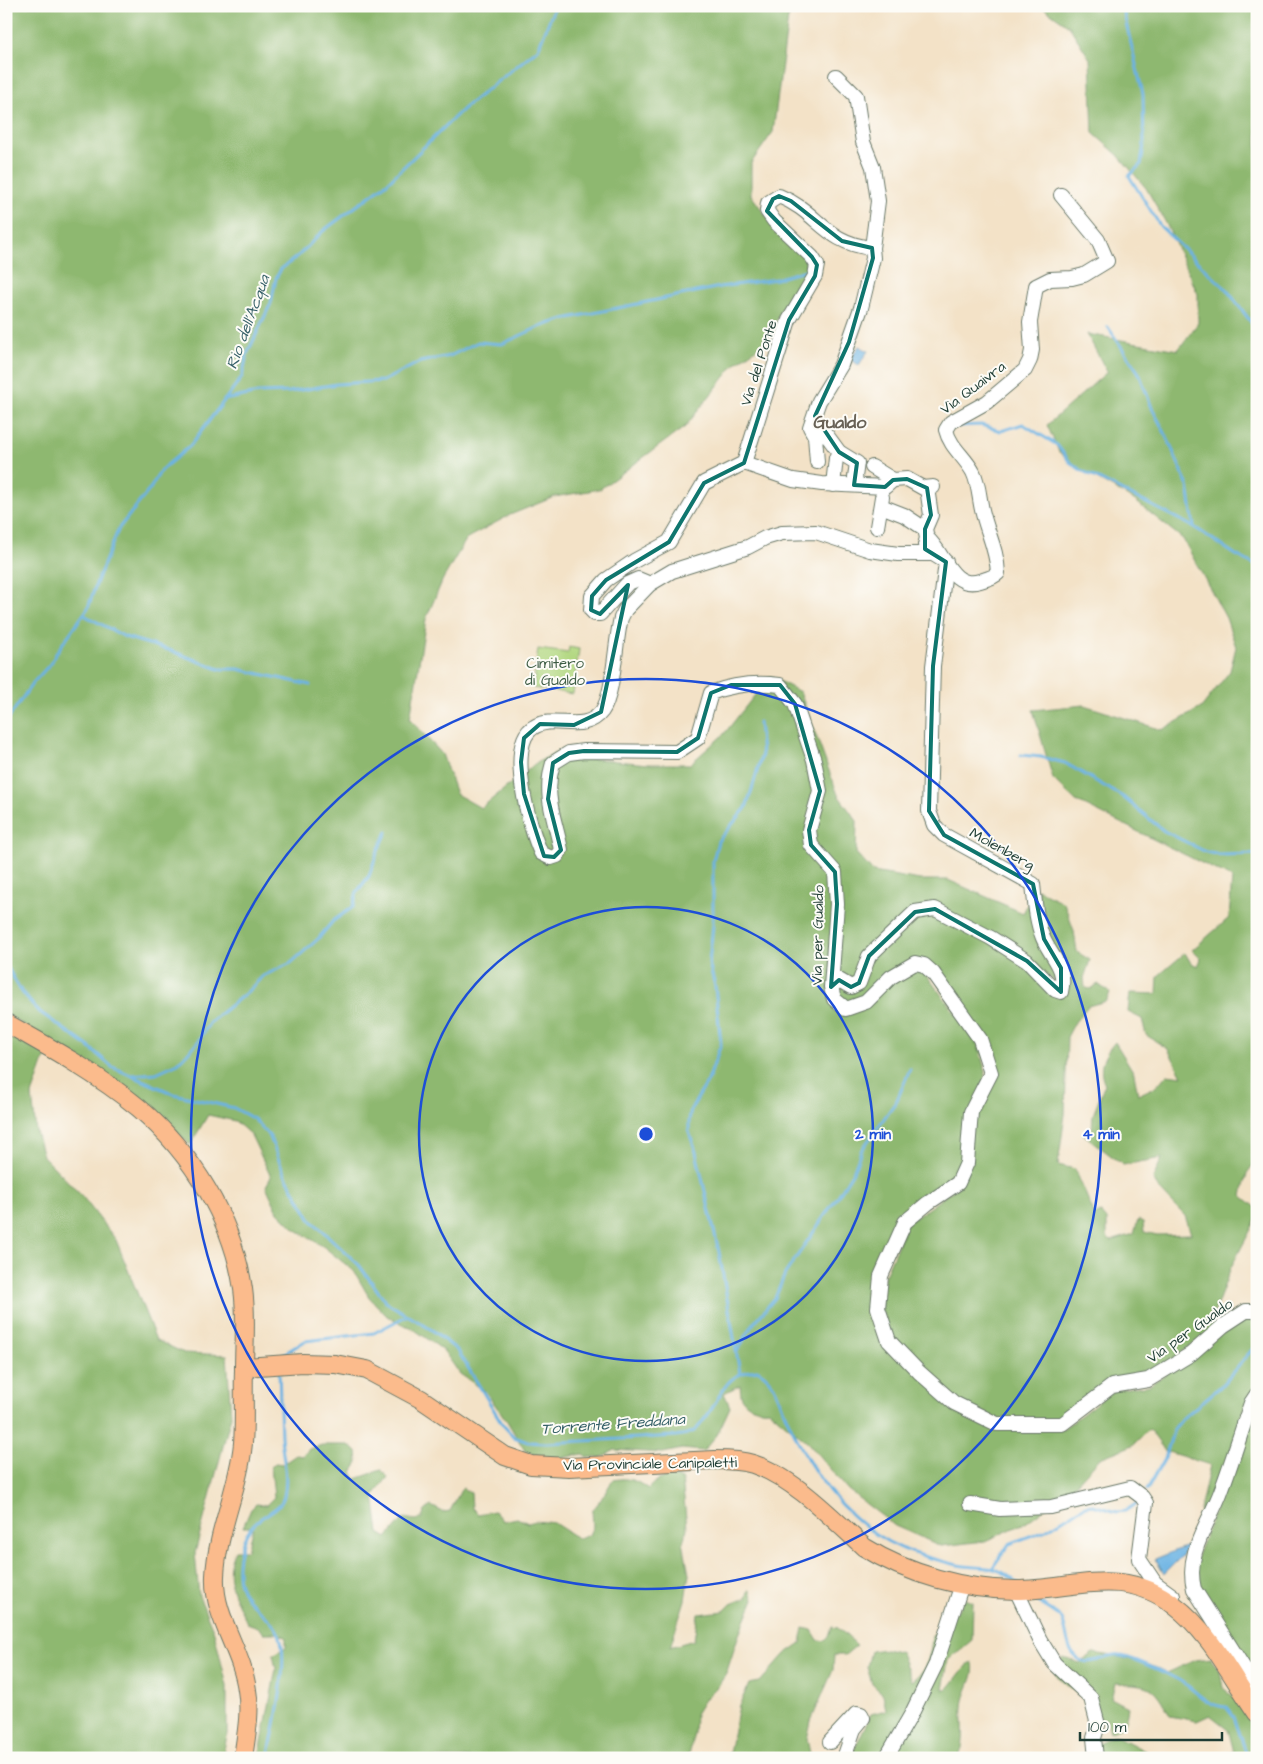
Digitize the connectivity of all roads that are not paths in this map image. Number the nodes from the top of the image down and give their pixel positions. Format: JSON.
{"nodes":[{"id":1,"x":836,"y":76,"type":"dead end"},
{"id":2,"x":1061,"y":196,"type":"dead end"},
{"id":3,"x":872,"y":248,"type":"junction"},
{"id":4,"x":814,"y":418,"type":"junction"},
{"id":5,"x":839,"y":452,"type":"junction"},
{"id":6,"x":817,"y":462,"type":"dead end"},
{"id":7,"x":744,"y":463,"type":"junction"},
{"id":8,"x":863,"y":465,"type":"junction"},
{"id":9,"x":889,"y":484,"type":"junction"},
{"id":10,"x":834,"y":485,"type":"junction"},
{"id":11,"x":857,"y":485,"type":"junction"},
{"id":12,"x":881,"y":506,"type":"junction"},
{"id":13,"x":877,"y":527,"type":"dead end"},
{"id":14,"x":926,"y":533,"type":"junction"},
{"id":15,"x":923,"y":555,"type":"junction"},
{"id":16,"x":946,"y":562,"type":"junction"},
{"id":17,"x":650,"y":584,"type":"junction"},
{"id":18,"x":831,"y":987,"type":"junction"},
{"id":19,"x":6,"y":1023,"type":"edge"},
{"id":20,"x":1257,"y":1311,"type":"edge"},
{"id":21,"x":244,"y":1367,"type":"junction"},
{"id":22,"x":1257,"y":1394,"type":"edge"},
{"id":23,"x":970,"y":1504,"type":"dead end"},
{"id":24,"x":962,"y":1584,"type":"junction"},
{"id":25,"x":1022,"y":1589,"type":"junction"},
{"id":26,"x":1186,"y":1615,"type":"junction"},
{"id":27,"x":1255,"y":1710,"type":"edge"},
{"id":28,"x":830,"y":1742,"type":"dead end"},
{"id":29,"x":243,"y":1758,"type":"edge"},
{"id":30,"x":844,"y":1758,"type":"edge"},
{"id":31,"x":886,"y":1758,"type":"edge"},
{"id":32,"x":1096,"y":1758,"type":"edge"}],
"edges":[{"from":1,"to":3,"type":"street"},
{"from":2,"to":16,"type":"street","name":"Via Quaivra"},
{"from":3,"to":4,"type":"street"},
{"from":3,"to":7,"type":"street","name":"Via del Ponte"},
{"from":4,"to":5,"type":"street"},
{"from":4,"to":6,"type":"street"},
{"from":5,"to":8,"type":"street"},
{"from":5,"to":10,"type":"street"},
{"from":7,"to":10,"type":"street"},
{"from":7,"to":17,"type":"street"},
{"from":8,"to":9,"type":"street"},
{"from":8,"to":11,"type":"street"},
{"from":9,"to":11,"type":"street"},
{"from":9,"to":12,"type":"street"},
{"from":9,"to":14,"type":"street"},
{"from":10,"to":11,"type":"street"},
{"from":12,"to":13,"type":"street"},
{"from":12,"to":14,"type":"street","name":"Via Quaivra"},
{"from":14,"to":15,"type":"street"},
{"from":14,"to":16,"type":"street","name":"Via Quaivra"},
{"from":15,"to":16,"type":"street","name":"Via per Gualdo"},
{"from":15,"to":17,"type":"street","name":"Via per Gualdo"},
{"from":16,"to":18,"type":"street","name":"Molenberg"},
{"from":17,"to":18,"type":"street","name":"Via per Gualdo"},
{"from":18,"to":20,"type":"street","name":"Via per Gualdo"},
{"from":19,"to":21,"type":"main road"},
{"from":21,"to":24,"type":"main road","name":"Via Provinciale Canipaletti"},
{"from":21,"to":29,"type":"main road"},
{"from":22,"to":27,"type":"street"},
{"from":23,"to":26,"type":"street"},
{"from":24,"to":25,"type":"main road","name":"Via Provinciale Canipaletti"},
{"from":24,"to":31,"type":"street"},
{"from":25,"to":26,"type":"main road","name":"Via Provinciale Canipaletti"},
{"from":25,"to":32,"type":"street"},
{"from":26,"to":27,"type":"main road","name":"Via Provinciale Canipaletti"},
{"from":28,"to":30,"type":"street"}]}
